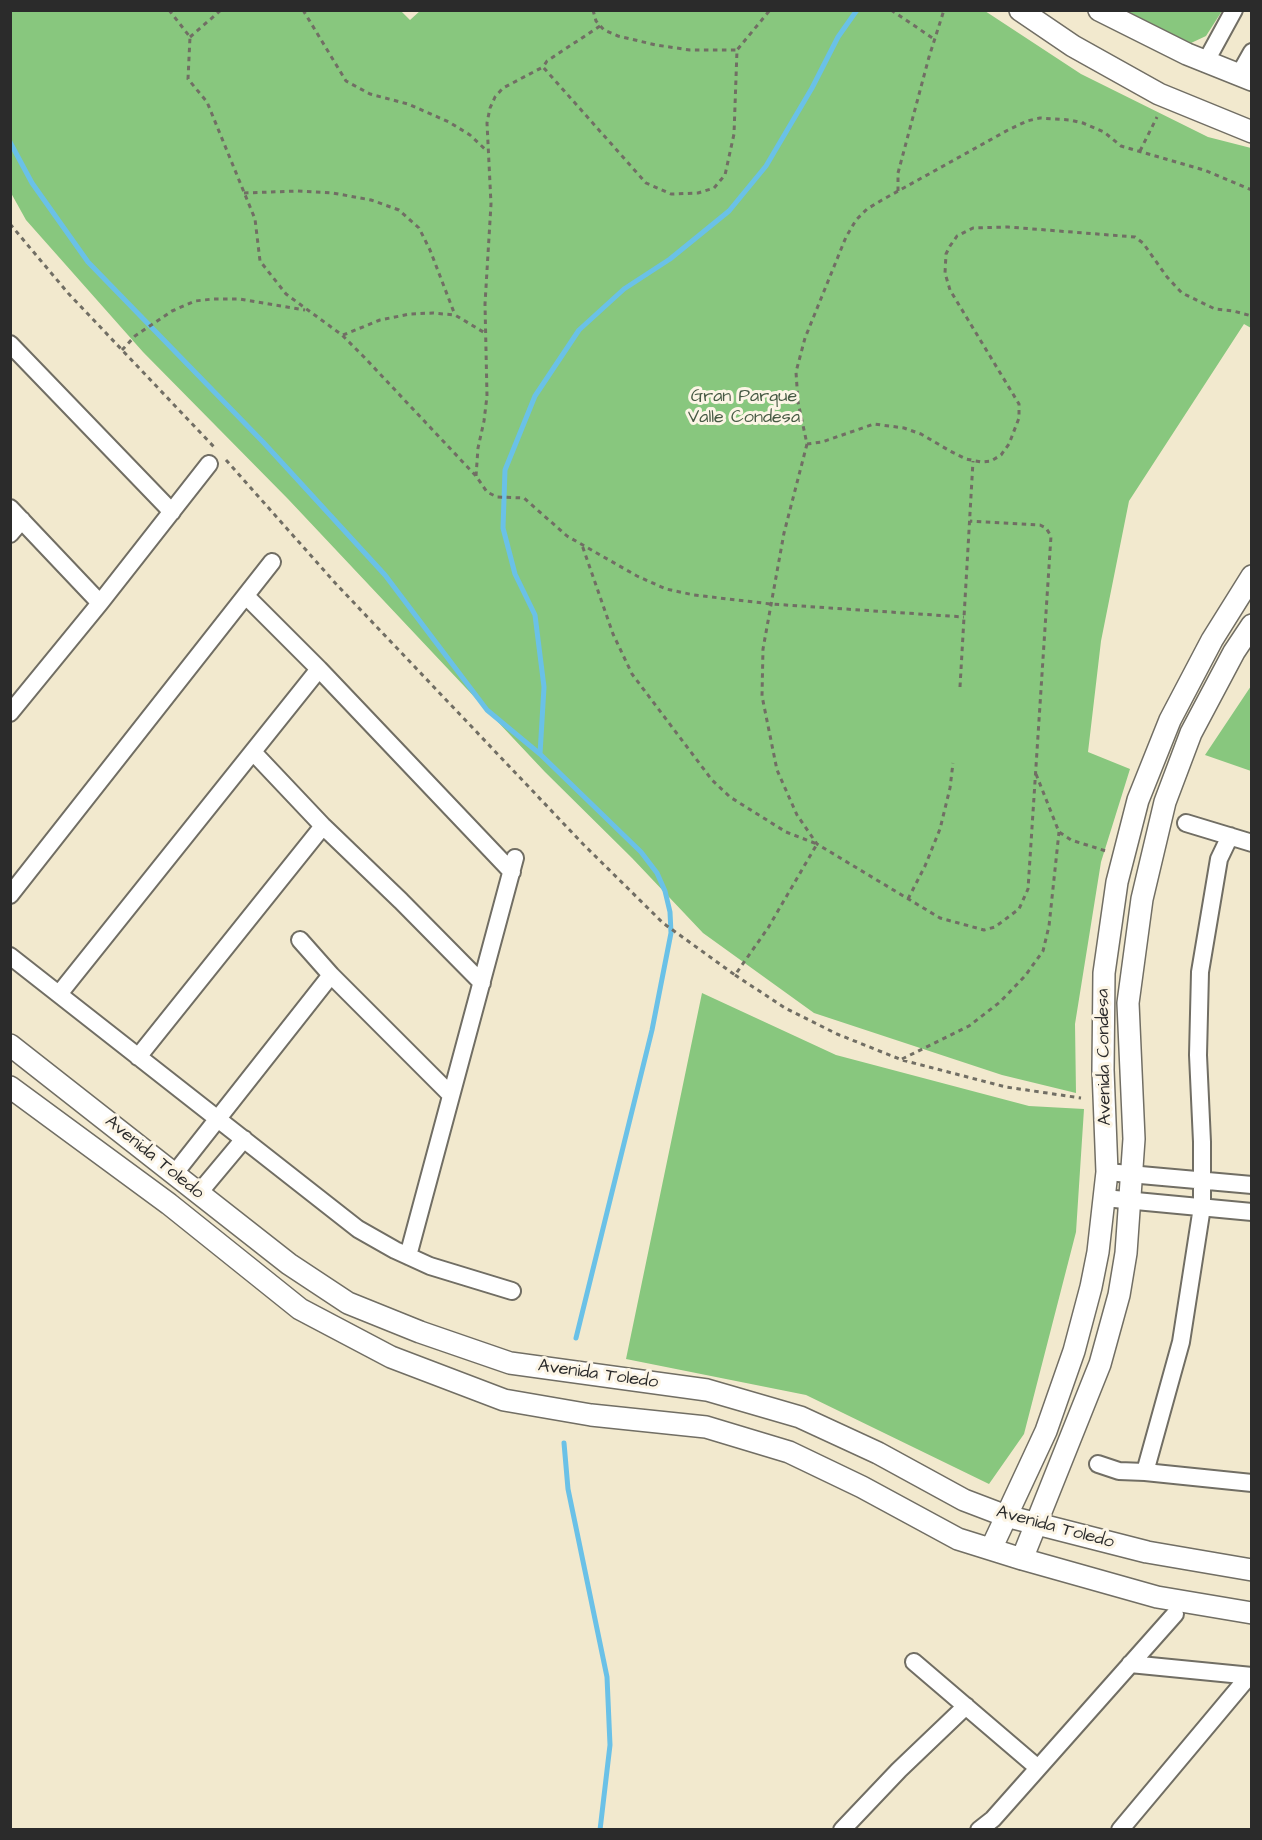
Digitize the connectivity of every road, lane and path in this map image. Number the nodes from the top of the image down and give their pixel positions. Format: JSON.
{"nodes":[{"id":1,"x":169,"y":10,"type":"edge"},
{"id":2,"x":221,"y":10,"type":"edge"},
{"id":3,"x":303,"y":10,"type":"edge"},
{"id":4,"x":594,"y":10,"type":"edge"},
{"id":5,"x":770,"y":10,"type":"edge"},
{"id":6,"x":891,"y":10,"type":"edge"},
{"id":7,"x":944,"y":10,"type":"edge"},
{"id":8,"x":1020,"y":10,"type":"edge"},
{"id":9,"x":1099,"y":10,"type":"edge"},
{"id":10,"x":1234,"y":10,"type":"edge"},
{"id":11,"x":600,"y":26,"type":"junction"},
{"id":12,"x":190,"y":37,"type":"junction"},
{"id":13,"x":934,"y":39,"type":"junction"},
{"id":14,"x":737,"y":50,"type":"junction"},
{"id":15,"x":1251,"y":52,"type":"edge"},
{"id":16,"x":1205,"y":63,"type":"junction"},
{"id":17,"x":543,"y":67,"type":"junction"},
{"id":18,"x":1245,"y":78,"type":"edge"},
{"id":19,"x":1157,"y":117,"type":"dead end"},
{"id":20,"x":1251,"y":132,"type":"edge"},
{"id":21,"x":1140,"y":152,"type":"junction"},
{"id":22,"x":489,"y":153,"type":"junction"},
{"id":23,"x":1251,"y":190,"type":"edge"},
{"id":24,"x":898,"y":191,"type":"junction"},
{"id":25,"x":244,"y":194,"type":"junction"},
{"id":26,"x":10,"y":224,"type":"edge"},
{"id":27,"x":307,"y":310,"type":"junction"},
{"id":28,"x":455,"y":315,"type":"junction"},
{"id":29,"x":1251,"y":316,"type":"edge"},
{"id":30,"x":486,"y":333,"type":"junction"},
{"id":31,"x":342,"y":335,"type":"junction"},
{"id":32,"x":10,"y":344,"type":"edge"},
{"id":33,"x":122,"y":350,"type":"junction"},
{"id":34,"x":807,"y":444,"type":"junction"},
{"id":35,"x":216,"y":457,"type":"junction"},
{"id":36,"x":974,"y":461,"type":"junction"},
{"id":37,"x":476,"y":476,"type":"junction"},
{"id":38,"x":172,"y":512,"type":"junction"},
{"id":39,"x":16,"y":514,"type":"edge"},
{"id":40,"x":970,"y":520,"type":"junction"},
{"id":41,"x":10,"y":534,"type":"edge"},
{"id":42,"x":582,"y":545,"type":"junction"},
{"id":43,"x":272,"y":562,"type":"dead end"},
{"id":44,"x":1251,"y":576,"type":"edge"},
{"id":45,"x":246,"y":596,"type":"junction"},
{"id":46,"x":100,"y":603,"type":"junction"},
{"id":47,"x":771,"y":604,"type":"junction"},
{"id":48,"x":964,"y":617,"type":"junction"},
{"id":49,"x":1251,"y":625,"type":"edge"},
{"id":50,"x":319,"y":669,"type":"junction"},
{"id":51,"x":960,"y":687,"type":"dead end"},
{"id":52,"x":10,"y":713,"type":"edge"},
{"id":53,"x":253,"y":752,"type":"junction"},
{"id":54,"x":953,"y":763,"type":"dead end"},
{"id":55,"x":1035,"y":772,"type":"junction"},
{"id":56,"x":1186,"y":823,"type":"dead end"},
{"id":57,"x":323,"y":826,"type":"junction"},
{"id":58,"x":1059,"y":832,"type":"junction"},
{"id":59,"x":1230,"y":836,"type":"junction"},
{"id":60,"x":1251,"y":843,"type":"edge"},
{"id":61,"x":817,"y":844,"type":"junction"},
{"id":62,"x":1109,"y":852,"type":"dead end"},
{"id":63,"x":10,"y":895,"type":"edge"},
{"id":64,"x":908,"y":898,"type":"junction"},
{"id":65,"x":300,"y":940,"type":"dead end"},
{"id":66,"x":10,"y":956,"type":"edge"},
{"id":67,"x":331,"y":975,"type":"junction"},
{"id":68,"x":735,"y":975,"type":"junction"},
{"id":69,"x":482,"y":982,"type":"junction"},
{"id":70,"x":59,"y":994,"type":"junction"},
{"id":71,"x":10,"y":1045,"type":"edge"},
{"id":72,"x":138,"y":1057,"type":"junction"},
{"id":73,"x":902,"y":1060,"type":"junction"},
{"id":74,"x":10,"y":1087,"type":"edge"},
{"id":75,"x":452,"y":1095,"type":"junction"},
{"id":76,"x":1081,"y":1098,"type":"dead end"},
{"id":77,"x":218,"y":1119,"type":"junction"},
{"id":78,"x":244,"y":1139,"type":"junction"},
{"id":79,"x":1107,"y":1172,"type":"junction"},
{"id":80,"x":1132,"y":1174,"type":"junction"},
{"id":81,"x":1202,"y":1180,"type":"junction"},
{"id":82,"x":186,"y":1183,"type":"junction"},
{"id":83,"x":1251,"y":1185,"type":"edge"},
{"id":84,"x":1104,"y":1198,"type":"junction"},
{"id":85,"x":1131,"y":1201,"type":"junction"},
{"id":86,"x":169,"y":1204,"type":"junction"},
{"id":87,"x":1202,"y":1207,"type":"junction"},
{"id":88,"x":1251,"y":1212,"type":"edge"},
{"id":89,"x":408,"y":1256,"type":"junction"},
{"id":90,"x":512,"y":1291,"type":"dead end"},
{"id":91,"x":1098,"y":1464,"type":"dead end"},
{"id":92,"x":1145,"y":1472,"type":"junction"},
{"id":93,"x":1250,"y":1479,"type":"edge"},
{"id":94,"x":1006,"y":1516,"type":"junction"},
{"id":95,"x":1037,"y":1525,"type":"junction"},
{"id":96,"x":991,"y":1549,"type":"junction"},
{"id":97,"x":1022,"y":1559,"type":"junction"},
{"id":98,"x":1251,"y":1570,"type":"edge"},
{"id":99,"x":1251,"y":1613,"type":"edge"},
{"id":100,"x":1175,"y":1614,"type":"dead end"},
{"id":101,"x":914,"y":1662,"type":"dead end"},
{"id":102,"x":1130,"y":1664,"type":"junction"},
{"id":103,"x":1250,"y":1676,"type":"edge"},
{"id":104,"x":966,"y":1707,"type":"junction"},
{"id":105,"x":1038,"y":1768,"type":"junction"},
{"id":106,"x":842,"y":1830,"type":"edge"},
{"id":107,"x":979,"y":1830,"type":"edge"},
{"id":108,"x":1120,"y":1830,"type":"edge"}],
"edges":[{"from":1,"to":12,"type":"path"},
{"from":2,"to":12,"type":"path"},
{"from":3,"to":22,"type":"path"},
{"from":4,"to":11,"type":"path"},
{"from":5,"to":14,"type":"path"},
{"from":6,"to":13,"type":"path"},
{"from":7,"to":13,"type":"path"},
{"from":8,"to":20,"type":"street"},
{"from":9,"to":16,"type":"street"},
{"from":10,"to":16,"type":"street"},
{"from":11,"to":14,"type":"path"},
{"from":11,"to":17,"type":"path"},
{"from":12,"to":25,"type":"path"},
{"from":13,"to":24,"type":"path"},
{"from":14,"to":17,"type":"path"},
{"from":15,"to":18,"type":"street"},
{"from":16,"to":18,"type":"street"},
{"from":17,"to":22,"type":"path"},
{"from":19,"to":21,"type":"path"},
{"from":21,"to":23,"type":"path"},
{"from":21,"to":24,"type":"path"},
{"from":22,"to":30,"type":"path"},
{"from":24,"to":34,"type":"path"},
{"from":25,"to":27,"type":"path"},
{"from":25,"to":28,"type":"path"},
{"from":26,"to":33,"type":"path"},
{"from":27,"to":31,"type":"path"},
{"from":27,"to":33,"type":"path"},
{"from":28,"to":30,"type":"path"},
{"from":28,"to":31,"type":"path"},
{"from":29,"to":36,"type":"path"},
{"from":30,"to":37,"type":"path"},
{"from":31,"to":37,"type":"path"},
{"from":32,"to":38,"type":"street"},
{"from":33,"to":35,"type":"path"},
{"from":34,"to":36,"type":"path"},
{"from":34,"to":47,"type":"path"},
{"from":35,"to":38,"type":"street"},
{"from":35,"to":68,"type":"path"},
{"from":36,"to":40,"type":"path"},
{"from":37,"to":42,"type":"path"},
{"from":38,"to":46,"type":"street"},
{"from":39,"to":41,"type":"street"},
{"from":39,"to":46,"type":"street"},
{"from":40,"to":48,"type":"path"},
{"from":40,"to":55,"type":"path"},
{"from":42,"to":47,"type":"path"},
{"from":42,"to":61,"type":"path"},
{"from":43,"to":45,"type":"street"},
{"from":44,"to":79,"type":"street","name":"Avenida Condesa"},
{"from":45,"to":50,"type":"street"},
{"from":45,"to":63,"type":"street"},
{"from":46,"to":52,"type":"street"},
{"from":47,"to":48,"type":"path"},
{"from":47,"to":61,"type":"path"},
{"from":48,"to":51,"type":"path"},
{"from":49,"to":80,"type":"street","name":"Avenida Condesa"},
{"from":50,"to":53,"type":"street"},
{"from":50,"to":69,"type":"street"},
{"from":53,"to":57,"type":"street"},
{"from":53,"to":70,"type":"street"},
{"from":54,"to":64,"type":"path"},
{"from":55,"to":58,"type":"path"},
{"from":55,"to":64,"type":"path"},
{"from":56,"to":59,"type":"street"},
{"from":57,"to":69,"type":"street"},
{"from":57,"to":72,"type":"street"},
{"from":58,"to":62,"type":"path"},
{"from":58,"to":73,"type":"path"},
{"from":59,"to":60,"type":"street"},
{"from":59,"to":81,"type":"street"},
{"from":61,"to":64,"type":"path"},
{"from":61,"to":68,"type":"path"},
{"from":65,"to":67,"type":"street"},
{"from":66,"to":70,"type":"street"},
{"from":67,"to":75,"type":"street"},
{"from":67,"to":77,"type":"street"},
{"from":68,"to":73,"type":"path"},
{"from":69,"to":75,"type":"street"},
{"from":70,"to":72,"type":"street"},
{"from":71,"to":82,"type":"street","name":"Avenida Toledo"},
{"from":72,"to":77,"type":"street"},
{"from":73,"to":76,"type":"path"},
{"from":74,"to":86,"type":"street","name":"Avenida Toledo"},
{"from":75,"to":89,"type":"street"},
{"from":77,"to":78,"type":"street"},
{"from":77,"to":82,"type":"street"},
{"from":78,"to":82,"type":"street"},
{"from":78,"to":89,"type":"street"},
{"from":79,"to":80,"type":"street"},
{"from":79,"to":84,"type":"street","name":"Avenida Condesa"},
{"from":80,"to":81,"type":"street"},
{"from":80,"to":85,"type":"street","name":"Avenida Condesa"},
{"from":81,"to":83,"type":"street"},
{"from":81,"to":87,"type":"street"},
{"from":82,"to":86,"type":"street"},
{"from":82,"to":94,"type":"street","name":"Avenida Toledo"},
{"from":84,"to":85,"type":"street"},
{"from":84,"to":94,"type":"street","name":"Avenida Condesa"},
{"from":85,"to":87,"type":"street"},
{"from":85,"to":95,"type":"street","name":"Avenida Condesa"},
{"from":86,"to":96,"type":"street","name":"Avenida Toledo"},
{"from":87,"to":88,"type":"street"},
{"from":87,"to":92,"type":"street"},
{"from":89,"to":90,"type":"street"},
{"from":91,"to":92,"type":"street"},
{"from":92,"to":93,"type":"street"},
{"from":94,"to":95,"type":"street","name":"Avenida Toledo"},
{"from":94,"to":96,"type":"street","name":"Avenida Condesa"},
{"from":95,"to":97,"type":"street","name":"Avenida Condesa"},
{"from":95,"to":98,"type":"street","name":"Avenida Toledo"},
{"from":96,"to":97,"type":"street","name":"Avenida Toledo"},
{"from":97,"to":99,"type":"street","name":"Avenida Toledo"},
{"from":100,"to":102,"type":"street"},
{"from":101,"to":104,"type":"street"},
{"from":102,"to":103,"type":"street"},
{"from":102,"to":105,"type":"street"},
{"from":103,"to":108,"type":"street"},
{"from":104,"to":105,"type":"street"},
{"from":104,"to":106,"type":"street"},
{"from":105,"to":107,"type":"street"}]}
